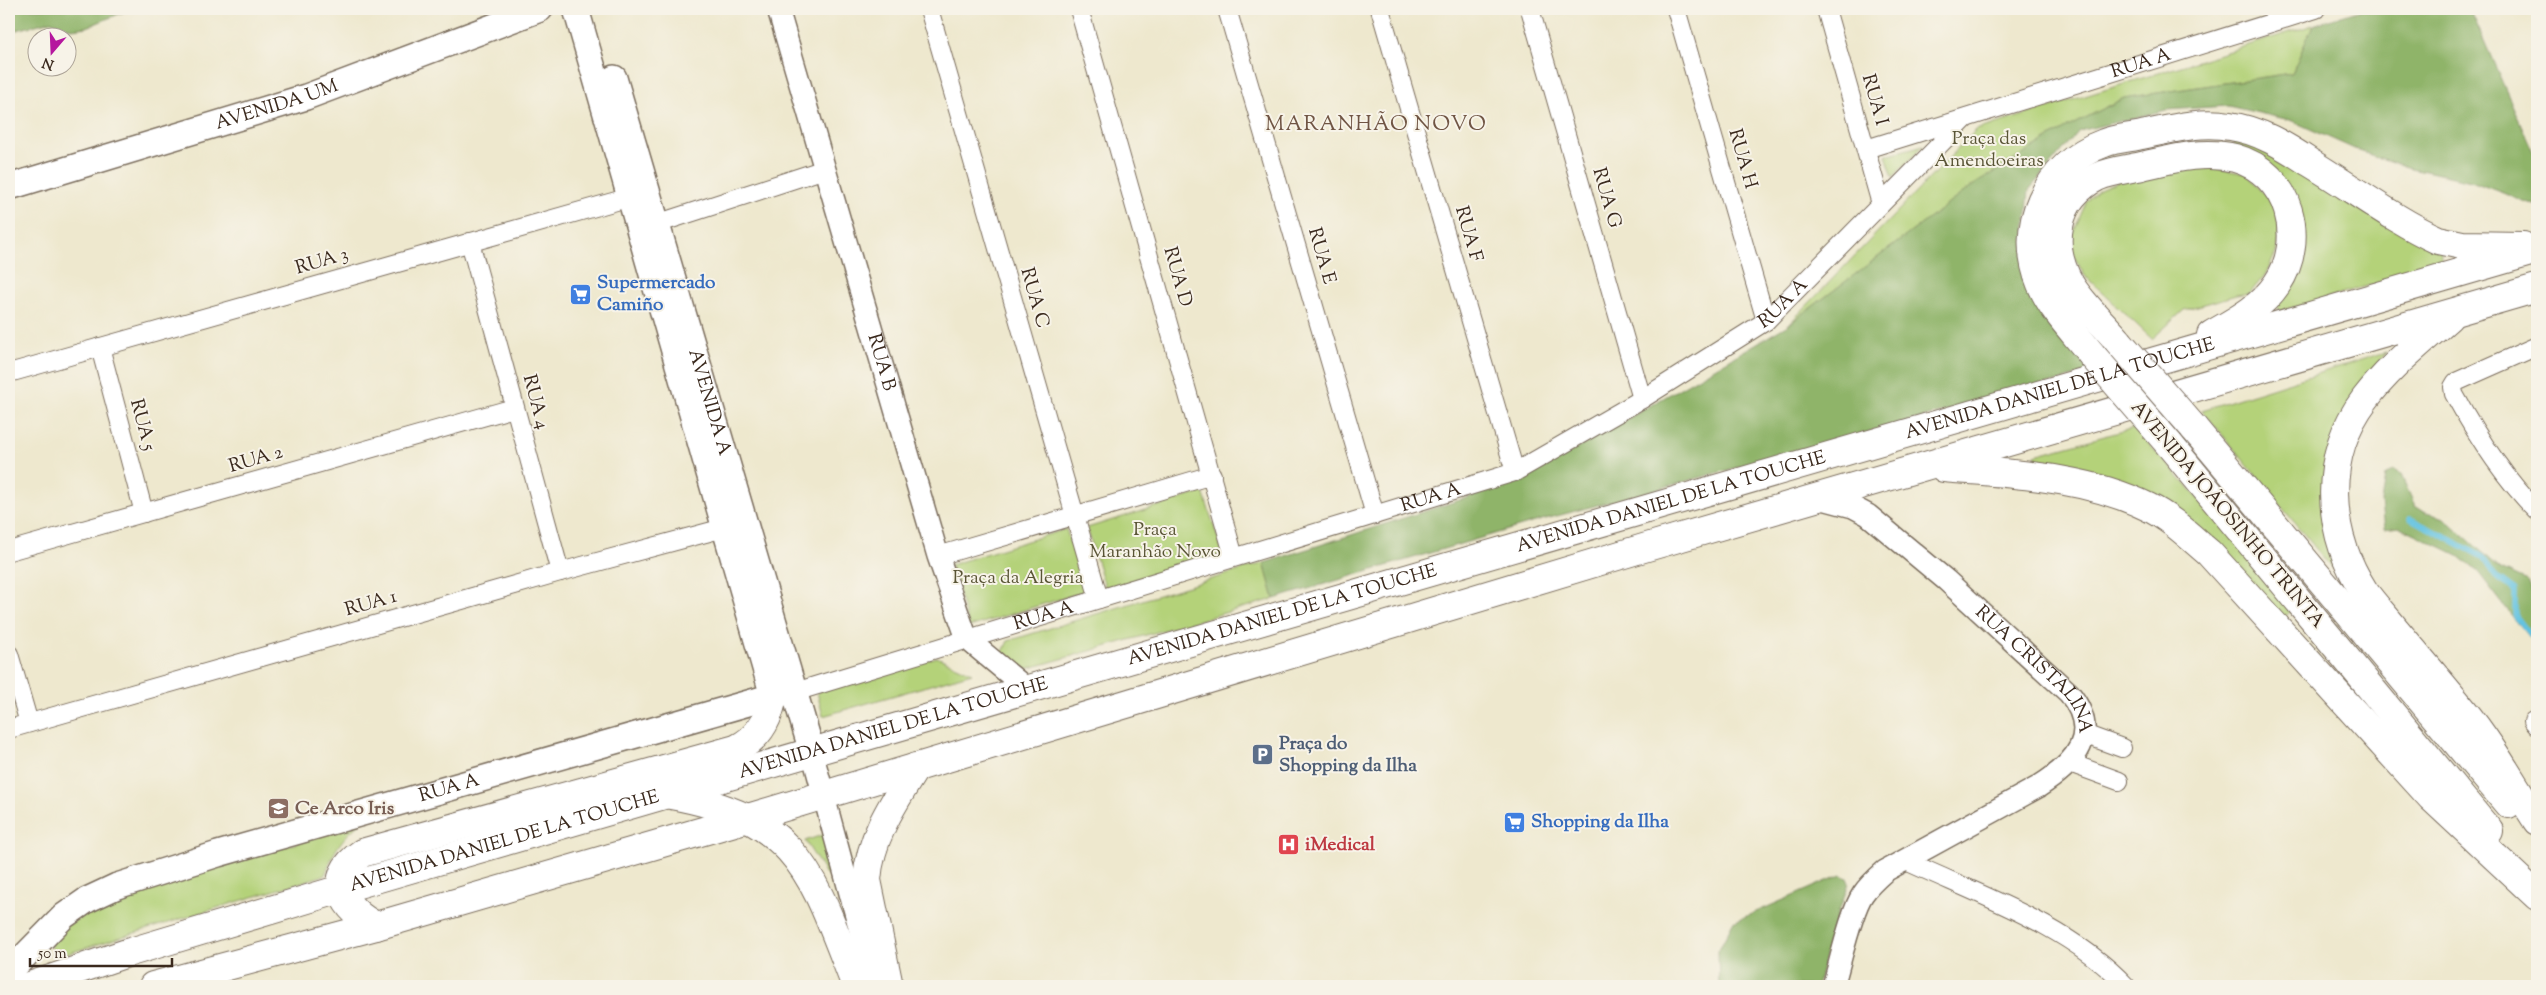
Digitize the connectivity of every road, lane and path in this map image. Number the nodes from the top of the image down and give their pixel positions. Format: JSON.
{"nodes":[{"id":1,"x":498,"y":9,"type":"edge"},
{"id":2,"x":540,"y":9,"type":"edge"},
{"id":3,"x":576,"y":9,"type":"edge"},
{"id":4,"x":593,"y":9,"type":"edge"},
{"id":5,"x":778,"y":9,"type":"edge"},
{"id":6,"x":929,"y":9,"type":"edge"},
{"id":7,"x":1078,"y":9,"type":"edge"},
{"id":8,"x":1227,"y":9,"type":"edge"},
{"id":9,"x":1380,"y":9,"type":"edge"},
{"id":10,"x":1530,"y":9,"type":"edge"},
{"id":11,"x":1676,"y":9,"type":"edge"},
{"id":12,"x":1826,"y":9,"type":"edge"},
{"id":13,"x":2316,"y":9,"type":"edge"},
{"id":14,"x":1965,"y":119,"type":"junction"},
{"id":15,"x":1866,"y":149,"type":"junction"},
{"id":16,"x":825,"y":169,"type":"junction"},
{"id":17,"x":9,"y":175,"type":"edge"},
{"id":18,"x":9,"y":187,"type":"edge"},
{"id":19,"x":639,"y":194,"type":"junction"},
{"id":20,"x":1881,"y":204,"type":"junction"},
{"id":21,"x":648,"y":227,"type":"junction"},
{"id":22,"x":470,"y":242,"type":"junction"},
{"id":23,"x":2537,"y":248,"type":"edge"},
{"id":24,"x":2537,"y":288,"type":"edge"},
{"id":25,"x":2456,"y":312,"type":"junction"},
{"id":26,"x":1766,"y":321,"type":"junction"},
{"id":27,"x":2537,"y":346,"type":"edge"},
{"id":28,"x":100,"y":347,"type":"junction"},
{"id":29,"x":2169,"y":357,"type":"junction"},
{"id":30,"x":9,"y":373,"type":"edge"},
{"id":31,"x":1642,"y":399,"type":"junction"},
{"id":32,"x":514,"y":408,"type":"junction"},
{"id":33,"x":1928,"y":466,"type":"junction"},
{"id":34,"x":1515,"y":472,"type":"junction"},
{"id":35,"x":1212,"y":475,"type":"junction"},
{"id":36,"x":1819,"y":498,"type":"junction"},
{"id":37,"x":2537,"y":511,"type":"edge"},
{"id":38,"x":144,"y":513,"type":"junction"},
{"id":39,"x":1375,"y":514,"type":"junction"},
{"id":40,"x":1075,"y":516,"type":"junction"},
{"id":41,"x":735,"y":526,"type":"junction"},
{"id":42,"x":9,"y":551,"type":"edge"},
{"id":43,"x":938,"y":556,"type":"junction"},
{"id":44,"x":1234,"y":557,"type":"junction"},
{"id":45,"x":560,"y":572,"type":"junction"},
{"id":46,"x":1099,"y":599,"type":"junction"},
{"id":47,"x":967,"y":639,"type":"junction"},
{"id":48,"x":9,"y":654,"type":"edge"},
{"id":49,"x":1027,"y":689,"type":"junction"},
{"id":50,"x":784,"y":694,"type":"junction"},
{"id":51,"x":29,"y":723,"type":"junction"},
{"id":52,"x":9,"y":729,"type":"edge"},
{"id":53,"x":2084,"y":734,"type":"junction"},
{"id":54,"x":2122,"y":748,"type":"dead end"},
{"id":55,"x":812,"y":752,"type":"junction"},
{"id":56,"x":725,"y":753,"type":"junction"},
{"id":57,"x":2070,"y":763,"type":"junction"},
{"id":58,"x":916,"y":767,"type":"junction"},
{"id":59,"x":2119,"y":781,"type":"dead end"},
{"id":60,"x":666,"y":794,"type":"junction"},
{"id":61,"x":825,"y":795,"type":"junction"},
{"id":62,"x":748,"y":818,"type":"junction"},
{"id":63,"x":2537,"y":821,"type":"edge"},
{"id":64,"x":2537,"y":838,"type":"edge"},
{"id":65,"x":1904,"y":860,"type":"junction"},
{"id":66,"x":341,"y":889,"type":"junction"},
{"id":67,"x":2537,"y":892,"type":"edge"},
{"id":68,"x":2537,"y":896,"type":"edge"},
{"id":69,"x":376,"y":926,"type":"junction"},
{"id":70,"x":9,"y":972,"type":"edge"},
{"id":71,"x":30,"y":986,"type":"edge"},
{"id":72,"x":154,"y":986,"type":"edge"},
{"id":73,"x":856,"y":986,"type":"edge"},
{"id":74,"x":875,"y":986,"type":"edge"},
{"id":75,"x":889,"y":986,"type":"edge"},
{"id":76,"x":1833,"y":986,"type":"edge"},
{"id":77,"x":2126,"y":986,"type":"edge"}],
"edges":[{"from":1,"to":17,"type":"main road","name":"AVENIDA UM"},
{"from":2,"to":18,"type":"main road","name":"AVENIDA UM"},
{"from":3,"to":19,"type":"main road","name":"AVENIDA A"},
{"from":4,"to":19,"type":"main road","name":"AVENIDA A"},
{"from":5,"to":16,"type":"street","name":"RUA B"},
{"from":6,"to":40,"type":"street","name":"RUA C"},
{"from":7,"to":35,"type":"street","name":"RUA D"},
{"from":8,"to":39,"type":"street","name":"RUA E"},
{"from":9,"to":34,"type":"street","name":"RUA F"},
{"from":10,"to":31,"type":"street","name":"RUA G"},
{"from":11,"to":26,"type":"street","name":"RUA H"},
{"from":12,"to":15,"type":"street","name":"RUA I"},
{"from":13,"to":14,"type":"street","name":"RUA A"},
{"from":14,"to":15,"type":"street","name":"RUA A"},
{"from":14,"to":20,"type":"street","name":"RUA A"},
{"from":15,"to":20,"type":"street","name":"RUA I"},
{"from":16,"to":21,"type":"street"},
{"from":16,"to":43,"type":"street","name":"RUA B"},
{"from":19,"to":21,"type":"main road","name":"AVENIDA A"},
{"from":19,"to":22,"type":"street","name":"RUA 3"},
{"from":20,"to":26,"type":"street","name":"RUA A"},
{"from":21,"to":41,"type":"main road","name":"AVENIDA A"},
{"from":22,"to":28,"type":"street","name":"RUA 3"},
{"from":22,"to":32,"type":"street","name":"RUA 4"},
{"from":23,"to":29,"type":"main road","name":"AVENIDA DANIEL DE LA TOUCHE"},
{"from":23,"to":67,"type":"main road","name":"AVENIDA JOÃOSINHO TRINTA","bridge":true},
{"from":24,"to":25,"type":"main road","name":"AVENIDA DANIEL DE LA TOUCHE"},
{"from":25,"to":33,"type":"main road","name":"AVENIDA DANIEL DE LA TOUCHE"},
{"from":25,"to":63,"type":"main road"},
{"from":26,"to":31,"type":"street","name":"RUA A"},
{"from":27,"to":37,"type":"street"},
{"from":28,"to":30,"type":"street","name":"RUA 3"},
{"from":28,"to":38,"type":"street","name":"RUA 5"},
{"from":29,"to":49,"type":"main road","name":"AVENIDA DANIEL DE LA TOUCHE"},
{"from":29,"to":64,"type":"main road","name":"AVENIDA JOÃOSINHO TRINTA","bridge":true},
{"from":31,"to":34,"type":"street","name":"RUA A"},
{"from":32,"to":38,"type":"street","name":"RUA 2"},
{"from":32,"to":45,"type":"street","name":"RUA 4"},
{"from":33,"to":36,"type":"main road","name":"AVENIDA DANIEL DE LA TOUCHE"},
{"from":33,"to":68,"type":"main road"},
{"from":34,"to":39,"type":"street","name":"RUA A"},
{"from":35,"to":40,"type":"street"},
{"from":35,"to":44,"type":"street","name":"RUA D"},
{"from":36,"to":53,"type":"street","name":"RUA CRISTALINA"},
{"from":36,"to":58,"type":"main road","name":"AVENIDA DANIEL DE LA TOUCHE"},
{"from":38,"to":42,"type":"street","name":"RUA 2"},
{"from":39,"to":44,"type":"street","name":"RUA A"},
{"from":40,"to":43,"type":"street"},
{"from":40,"to":46,"type":"street","name":"RUA C"},
{"from":41,"to":45,"type":"street","name":"RUA 1"},
{"from":41,"to":50,"type":"main road","name":"AVENIDA A"},
{"from":43,"to":47,"type":"street","name":"RUA B"},
{"from":44,"to":46,"type":"street","name":"RUA A"},
{"from":45,"to":51,"type":"street","name":"RUA 1"},
{"from":46,"to":47,"type":"street","name":"RUA A"},
{"from":47,"to":49,"type":"street"},
{"from":47,"to":50,"type":"street","name":"RUA A"},
{"from":48,"to":51,"type":"street"},
{"from":49,"to":55,"type":"main road","name":"AVENIDA DANIEL DE LA TOUCHE"},
{"from":50,"to":55,"type":"main road","name":"AVENIDA A"},
{"from":50,"to":56,"type":"main road"},
{"from":50,"to":70,"type":"main road","name":"RUA A"},
{"from":51,"to":52,"type":"street","name":"RUA 1"},
{"from":53,"to":54,"type":"street"},
{"from":53,"to":57,"type":"street","name":"RUA CRISTALINA"},
{"from":55,"to":56,"type":"main road"},
{"from":55,"to":60,"type":"main road","name":"AVENIDA DANIEL DE LA TOUCHE"},
{"from":55,"to":61,"type":"street","name":"AVENIDA A"},
{"from":56,"to":66,"type":"main road"},
{"from":57,"to":59,"type":"street"},
{"from":57,"to":65,"type":"street","name":"RUA CRISTALINA"},
{"from":58,"to":61,"type":"main road","name":"AVENIDA DANIEL DE LA TOUCHE"},
{"from":58,"to":75,"type":"main road"},
{"from":60,"to":62,"type":"main road"},
{"from":60,"to":66,"type":"main road","name":"AVENIDA DANIEL DE LA TOUCHE"},
{"from":61,"to":62,"type":"main road","name":"AVENIDA DANIEL DE LA TOUCHE"},
{"from":61,"to":74,"type":"street","name":"AVENIDA A"},
{"from":62,"to":69,"type":"main road","name":"AVENIDA DANIEL DE LA TOUCHE"},
{"from":62,"to":73,"type":"main road"},
{"from":65,"to":76,"type":"street","name":"RUA CRISTALINA"},
{"from":65,"to":77,"type":"street"},
{"from":66,"to":69,"type":"main road"},
{"from":66,"to":71,"type":"main road","name":"AVENIDA DANIEL DE LA TOUCHE"},
{"from":69,"to":72,"type":"main road","name":"AVENIDA DANIEL DE LA TOUCHE"}]}
